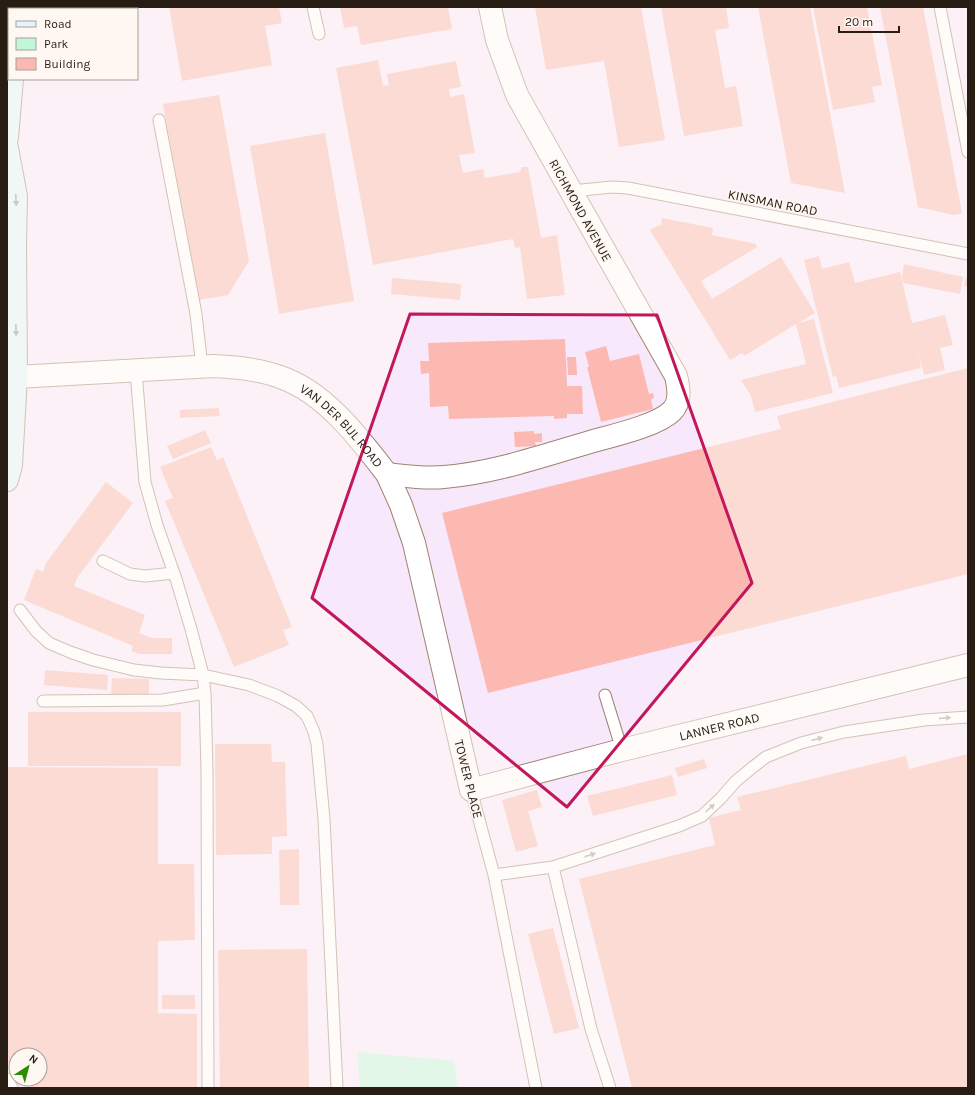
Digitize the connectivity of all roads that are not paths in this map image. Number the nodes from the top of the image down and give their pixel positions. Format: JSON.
{"nodes":[{"id":1,"x":313,"y":7,"type":"edge"},
{"id":2,"x":490,"y":7,"type":"edge"},
{"id":3,"x":940,"y":7,"type":"edge"},
{"id":4,"x":319,"y":34,"type":"dead end"},
{"id":5,"x":12,"y":80,"type":"edge"},
{"id":6,"x":158,"y":120,"type":"dead end"},
{"id":7,"x":7,"y":138,"type":"edge"},
{"id":8,"x":7,"y":148,"type":"edge"},
{"id":9,"x":968,"y":152,"type":"edge"},
{"id":10,"x":572,"y":191,"type":"junction"},
{"id":11,"x":11,"y":245,"type":"edge"},
{"id":12,"x":968,"y":254,"type":"edge"},
{"id":13,"x":202,"y":367,"type":"junction"},
{"id":14,"x":136,"y":371,"type":"junction"},
{"id":15,"x":16,"y":377,"type":"junction"},
{"id":16,"x":675,"y":407,"type":"joint"},
{"id":17,"x":387,"y":474,"type":"junction"},
{"id":18,"x":7,"y":480,"type":"edge"},
{"id":19,"x":103,"y":561,"type":"dead end"},
{"id":20,"x":174,"y":573,"type":"junction"},
{"id":21,"x":20,"y":610,"type":"dead end"},
{"id":22,"x":968,"y":665,"type":"edge"},
{"id":23,"x":203,"y":675,"type":"junction"},
{"id":24,"x":205,"y":693,"type":"junction"},
{"id":25,"x":605,"y":695,"type":"dead end"},
{"id":26,"x":42,"y":701,"type":"dead end"},
{"id":27,"x":968,"y":716,"type":"edge"},
{"id":28,"x":622,"y":750,"type":"junction"},
{"id":29,"x":471,"y":790,"type":"junction"},
{"id":30,"x":553,"y":867,"type":"junction"},
{"id":31,"x":494,"y":874,"type":"junction"},
{"id":32,"x":7,"y":1080,"type":"edge"},
{"id":33,"x":12,"y":1088,"type":"edge"},
{"id":34,"x":208,"y":1088,"type":"edge"},
{"id":35,"x":336,"y":1088,"type":"edge"},
{"id":36,"x":536,"y":1088,"type":"edge"},
{"id":37,"x":610,"y":1088,"type":"edge"}],
"edges":[{"from":1,"to":4,"type":"lane"},
{"from":2,"to":10,"type":"street","name":"RICHMOND AVENUE"},
{"from":3,"to":9,"type":"lane"},
{"from":5,"to":7,"type":"street"},
{"from":6,"to":13,"type":"lane"},
{"from":8,"to":11,"type":"street","one_way":true},
{"from":10,"to":12,"type":"lane","name":"KINSMAN ROAD"},
{"from":10,"to":16,"type":"street","name":"RICHMOND AVENUE"},
{"from":11,"to":15,"type":"street","one_way":true},
{"from":13,"to":14,"type":"street","name":"VAN DER BIJL ROAD"},
{"from":13,"to":17,"type":"street","name":"VAN DER BIJL ROAD"},
{"from":14,"to":15,"type":"street","name":"VAN DER BIJL ROAD"},
{"from":14,"to":20,"type":"lane"},
{"from":15,"to":18,"type":"street"},
{"from":16,"to":17,"type":"street","name":"VAN DER BIJL ROAD"},
{"from":17,"to":29,"type":"street","name":"TOWER PLACE"},
{"from":19,"to":20,"type":"lane"},
{"from":20,"to":23,"type":"lane"},
{"from":21,"to":23,"type":"lane"},
{"from":22,"to":28,"type":"street","name":"LANNER ROAD"},
{"from":23,"to":24,"type":"lane"},
{"from":23,"to":35,"type":"lane"},
{"from":24,"to":26,"type":"lane"},
{"from":24,"to":34,"type":"lane"},
{"from":25,"to":28,"type":"lane"},
{"from":30,"to":27,"type":"lane","one_way":true},
{"from":28,"to":29,"type":"street","name":"LANNER ROAD"},
{"from":29,"to":31,"type":"lane","name":"TOWER PLACE"},
{"from":30,"to":31,"type":"lane"},
{"from":30,"to":37,"type":"lane"},
{"from":31,"to":36,"type":"lane","name":"TOWER PLACE"},
{"from":32,"to":33,"type":"lane"}]}
